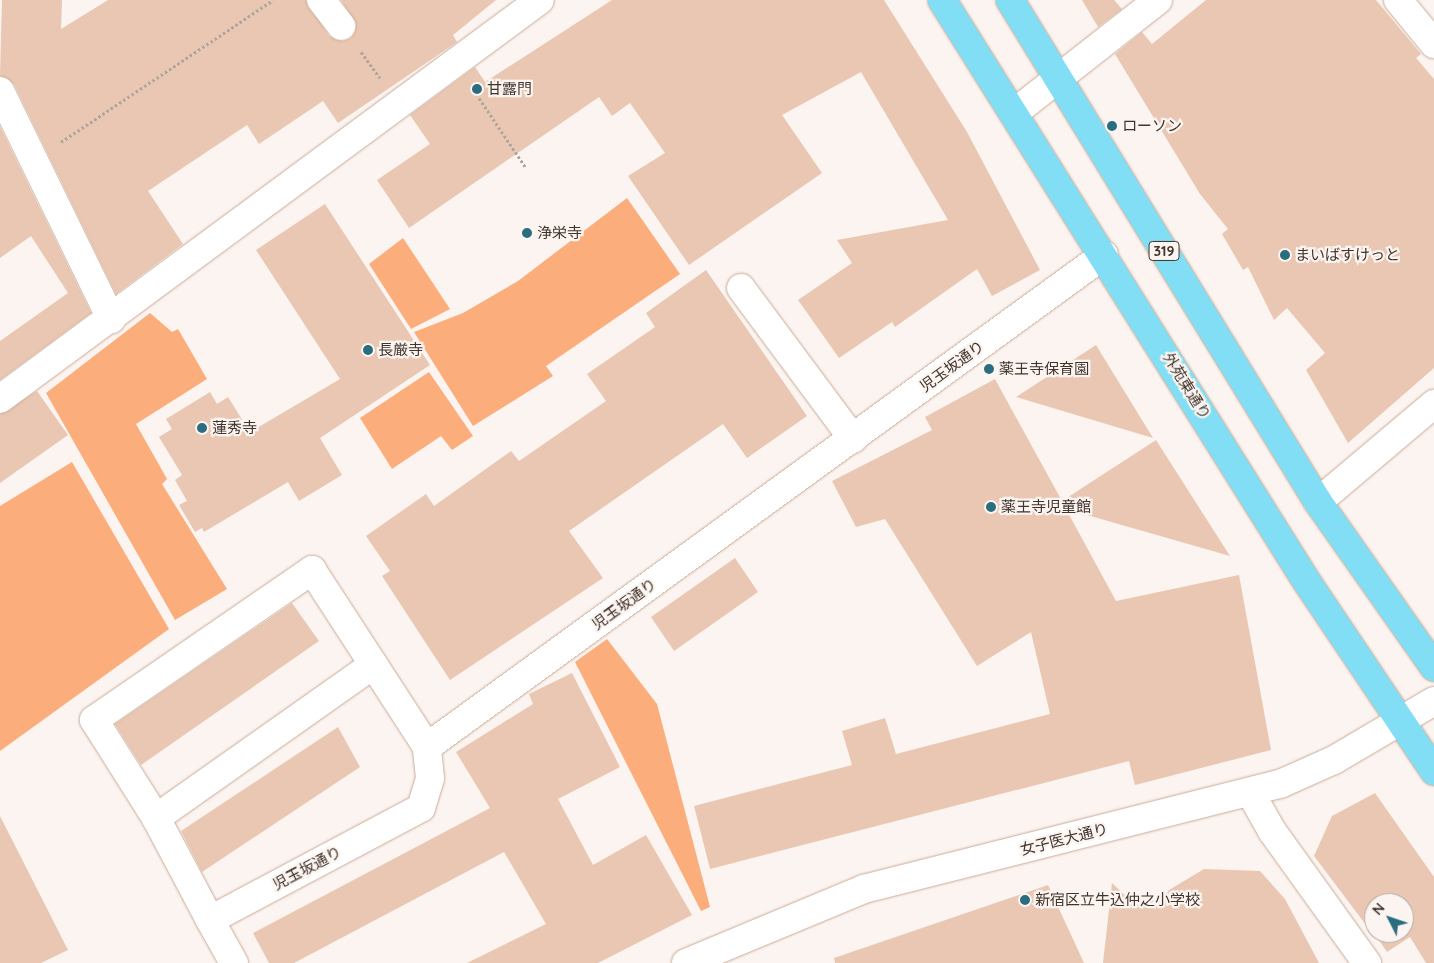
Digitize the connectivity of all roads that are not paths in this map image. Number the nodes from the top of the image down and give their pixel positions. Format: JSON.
{"nodes":[{"id":1,"x":321,"y":0,"type":"edge"},
{"id":2,"x":540,"y":0,"type":"edge"},
{"id":3,"x":942,"y":0,"type":"edge"},
{"id":4,"x":1010,"y":0,"type":"edge"},
{"id":5,"x":1158,"y":0,"type":"edge"},
{"id":6,"x":1398,"y":0,"type":"edge"},
{"id":7,"x":341,"y":26,"type":"road end"},
{"id":8,"x":1434,"y":44,"type":"edge"},
{"id":9,"x":1059,"y":79,"type":"junction"},
{"id":10,"x":0,"y":91,"type":"edge"},
{"id":11,"x":1014,"y":113,"type":"junction"},
{"id":12,"x":1104,"y":255,"type":"junction"},
{"id":13,"x":741,"y":288,"type":"dead end"},
{"id":14,"x":111,"y":319,"type":"junction"},
{"id":15,"x":0,"y":399,"type":"edge"},
{"id":16,"x":1434,"y":404,"type":"edge"},
{"id":17,"x":853,"y":439,"type":"junction"},
{"id":18,"x":1318,"y":502,"type":"junction"},
{"id":19,"x":373,"y":665,"type":"junction"},
{"id":20,"x":1434,"y":667,"type":"edge"},
{"id":21,"x":1434,"y":701,"type":"edge"},
{"id":22,"x":1400,"y":722,"type":"junction"},
{"id":23,"x":427,"y":747,"type":"junction"},
{"id":24,"x":1434,"y":771,"type":"edge"},
{"id":25,"x":1250,"y":792,"type":"junction"},
{"id":26,"x":156,"y":818,"type":"junction"},
{"id":27,"x":210,"y":920,"type":"junction"},
{"id":28,"x":234,"y":963,"type":"edge"},
{"id":29,"x":686,"y":963,"type":"edge"},
{"id":30,"x":1367,"y":963,"type":"edge"}],
"edges":[{"from":1,"to":7,"type":"street"},
{"from":2,"to":14,"type":"street"},
{"from":3,"to":11,"type":"main road","name":"外苑東通り"},
{"from":4,"to":9,"type":"main road","number":"319"},
{"from":5,"to":9,"type":"street"},
{"from":6,"to":8,"type":"street"},
{"from":9,"to":11,"type":"street"},
{"from":9,"to":18,"type":"main road","number":"319"},
{"from":10,"to":14,"type":"street"},
{"from":11,"to":12,"type":"main road","name":"外苑東通り"},
{"from":12,"to":17,"type":"street","name":"児玉坂通り"},
{"from":12,"to":22,"type":"main road","name":"外苑東通り"},
{"from":13,"to":17,"type":"street"},
{"from":14,"to":15,"type":"street"},
{"from":16,"to":18,"type":"street"},
{"from":17,"to":23,"type":"street","name":"児玉坂通り"},
{"from":18,"to":20,"type":"main road","number":"319"},
{"from":19,"to":23,"type":"street"},
{"from":19,"to":26,"type":"street"},
{"from":19,"to":26,"type":"street"},
{"from":21,"to":22,"type":"street","name":"女子医大通り"},
{"from":22,"to":24,"type":"main road","name":"外苑東通り"},
{"from":22,"to":25,"type":"street","name":"女子医大通り"},
{"from":23,"to":27,"type":"street","name":"児玉坂通り"},
{"from":25,"to":29,"type":"street","name":"女子医大通り"},
{"from":25,"to":30,"type":"street"},
{"from":26,"to":27,"type":"street"},
{"from":27,"to":28,"type":"street"}]}
